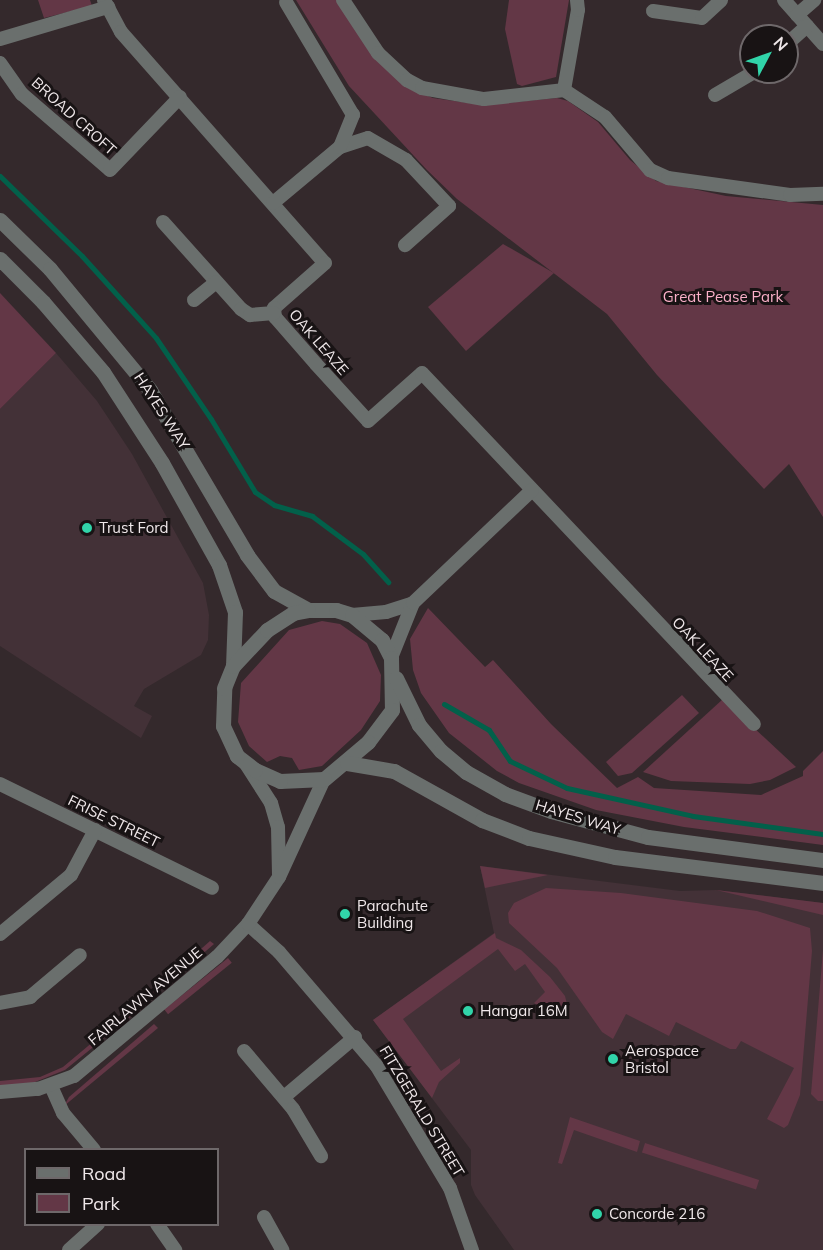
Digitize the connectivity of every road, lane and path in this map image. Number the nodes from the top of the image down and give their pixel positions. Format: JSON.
{"nodes":[{"id":1,"x":343,"y":0,"type":"edge"},
{"id":2,"x":577,"y":0,"type":"edge"},
{"id":3,"x":721,"y":0,"type":"edge"},
{"id":4,"x":784,"y":0,"type":"edge"},
{"id":5,"x":814,"y":0,"type":"edge"},
{"id":6,"x":286,"y":3,"type":"dead end"},
{"id":7,"x":106,"y":4,"type":"edge"},
{"id":8,"x":652,"y":11,"type":"dead end"},
{"id":9,"x":797,"y":15,"type":"junction"},
{"id":10,"x":807,"y":26,"type":"junction"},
{"id":11,"x":799,"y":33,"type":"edge"},
{"id":12,"x":0,"y":39,"type":"edge"},
{"id":13,"x":823,"y":44,"type":"edge"},
{"id":14,"x":0,"y":63,"type":"edge"},
{"id":15,"x":739,"y":81,"type":"edge"},
{"id":16,"x":564,"y":90,"type":"junction"},
{"id":17,"x":715,"y":95,"type":"dead end"},
{"id":18,"x":180,"y":97,"type":"junction"},
{"id":19,"x":340,"y":147,"type":"junction"},
{"id":20,"x":823,"y":194,"type":"edge"},
{"id":21,"x":273,"y":203,"type":"junction"},
{"id":22,"x":0,"y":220,"type":"edge"},
{"id":23,"x":163,"y":222,"type":"dead end"},
{"id":24,"x":405,"y":245,"type":"dead end"},
{"id":25,"x":0,"y":259,"type":"edge"},
{"id":26,"x":216,"y":282,"type":"junction"},
{"id":27,"x":194,"y":300,"type":"dead end"},
{"id":28,"x":274,"y":313,"type":"junction"},
{"id":29,"x":532,"y":490,"type":"junction"},
{"id":30,"x":413,"y":603,"type":"junction"},
{"id":31,"x":308,"y":610,"type":"junction"},
{"id":32,"x":352,"y":615,"type":"junction"},
{"id":33,"x":392,"y":664,"type":"junction"},
{"id":34,"x":233,"y":666,"type":"junction"},
{"id":35,"x":754,"y":724,"type":"dead end"},
{"id":36,"x":246,"y":763,"type":"junction"},
{"id":37,"x":347,"y":763,"type":"junction"},
{"id":38,"x":324,"y":779,"type":"junction"},
{"id":39,"x":0,"y":784,"type":"edge"},
{"id":40,"x":95,"y":830,"type":"junction"},
{"id":41,"x":823,"y":860,"type":"edge"},
{"id":42,"x":279,"y":877,"type":"junction"},
{"id":43,"x":823,"y":883,"type":"edge"},
{"id":44,"x":212,"y":888,"type":"dead end"},
{"id":45,"x":248,"y":924,"type":"junction"},
{"id":46,"x":0,"y":934,"type":"edge"},
{"id":47,"x":80,"y":955,"type":"dead end"},
{"id":48,"x":0,"y":1003,"type":"edge"},
{"id":49,"x":355,"y":1037,"type":"junction"},
{"id":50,"x":244,"y":1051,"type":"dead end"},
{"id":51,"x":51,"y":1086,"type":"junction"},
{"id":52,"x":0,"y":1092,"type":"edge"},
{"id":53,"x":284,"y":1097,"type":"junction"},
{"id":54,"x":93,"y":1148,"type":"edge"},
{"id":55,"x":321,"y":1156,"type":"dead end"},
{"id":56,"x":264,"y":1217,"type":"dead end"},
{"id":57,"x":96,"y":1226,"type":"edge"},
{"id":58,"x":158,"y":1226,"type":"edge"},
{"id":59,"x":69,"y":1250,"type":"edge"},
{"id":60,"x":175,"y":1250,"type":"edge"},
{"id":61,"x":282,"y":1250,"type":"edge"},
{"id":62,"x":472,"y":1250,"type":"edge"}],
"edges":[{"from":1,"to":16,"type":"street"},
{"from":2,"to":16,"type":"street"},
{"from":3,"to":8,"type":"street"},
{"from":4,"to":9,"type":"street"},
{"from":5,"to":9,"type":"street"},
{"from":6,"to":19,"type":"street"},
{"from":7,"to":12,"type":"street"},
{"from":7,"to":18,"type":"street","name":"OAK LEAZE"},
{"from":9,"to":10,"type":"street"},
{"from":10,"to":11,"type":"street"},
{"from":10,"to":13,"type":"street"},
{"from":14,"to":18,"type":"street","name":"BROAD CROFT"},
{"from":15,"to":17,"type":"street"},
{"from":16,"to":20,"type":"street"},
{"from":18,"to":21,"type":"street","name":"OAK LEAZE"},
{"from":19,"to":21,"type":"street"},
{"from":19,"to":24,"type":"street"},
{"from":21,"to":28,"type":"street","name":"OAK LEAZE"},
{"from":22,"to":31,"type":"street","name":"HAYES WAY"},
{"from":23,"to":26,"type":"street"},
{"from":25,"to":34,"type":"street","name":"HAYES WAY"},
{"from":26,"to":27,"type":"street"},
{"from":26,"to":28,"type":"street"},
{"from":28,"to":29,"type":"street","name":"OAK LEAZE"},
{"from":29,"to":30,"type":"street"},
{"from":29,"to":35,"type":"street","name":"OAK LEAZE"},
{"from":30,"to":32,"type":"street"},
{"from":30,"to":33,"type":"street"},
{"from":31,"to":32,"type":"street"},
{"from":31,"to":34,"type":"street"},
{"from":32,"to":33,"type":"street"},
{"from":33,"to":37,"type":"street"},
{"from":33,"to":41,"type":"street","name":"HAYES WAY"},
{"from":34,"to":36,"type":"street"},
{"from":36,"to":38,"type":"street"},
{"from":36,"to":42,"type":"street"},
{"from":37,"to":38,"type":"street"},
{"from":37,"to":43,"type":"street","name":"HAYES WAY"},
{"from":38,"to":42,"type":"street","name":"FAIRLAWN AVENUE"},
{"from":39,"to":40,"type":"street","name":"FRISE STREET"},
{"from":40,"to":44,"type":"street","name":"FRISE STREET"},
{"from":40,"to":46,"type":"street"},
{"from":42,"to":45,"type":"street","name":"FAIRLAWN AVENUE"},
{"from":45,"to":49,"type":"street","name":"FITZGERALD STREET"},
{"from":45,"to":51,"type":"street","name":"FAIRLAWN AVENUE"},
{"from":47,"to":48,"type":"street"},
{"from":49,"to":53,"type":"street"},
{"from":49,"to":62,"type":"street","name":"FITZGERALD STREET"},
{"from":50,"to":53,"type":"street"},
{"from":51,"to":52,"type":"street","name":"FAIRLAWN AVENUE"},
{"from":51,"to":54,"type":"street"},
{"from":53,"to":55,"type":"street"},
{"from":56,"to":61,"type":"street"},
{"from":57,"to":59,"type":"street"},
{"from":58,"to":60,"type":"street"}]}
